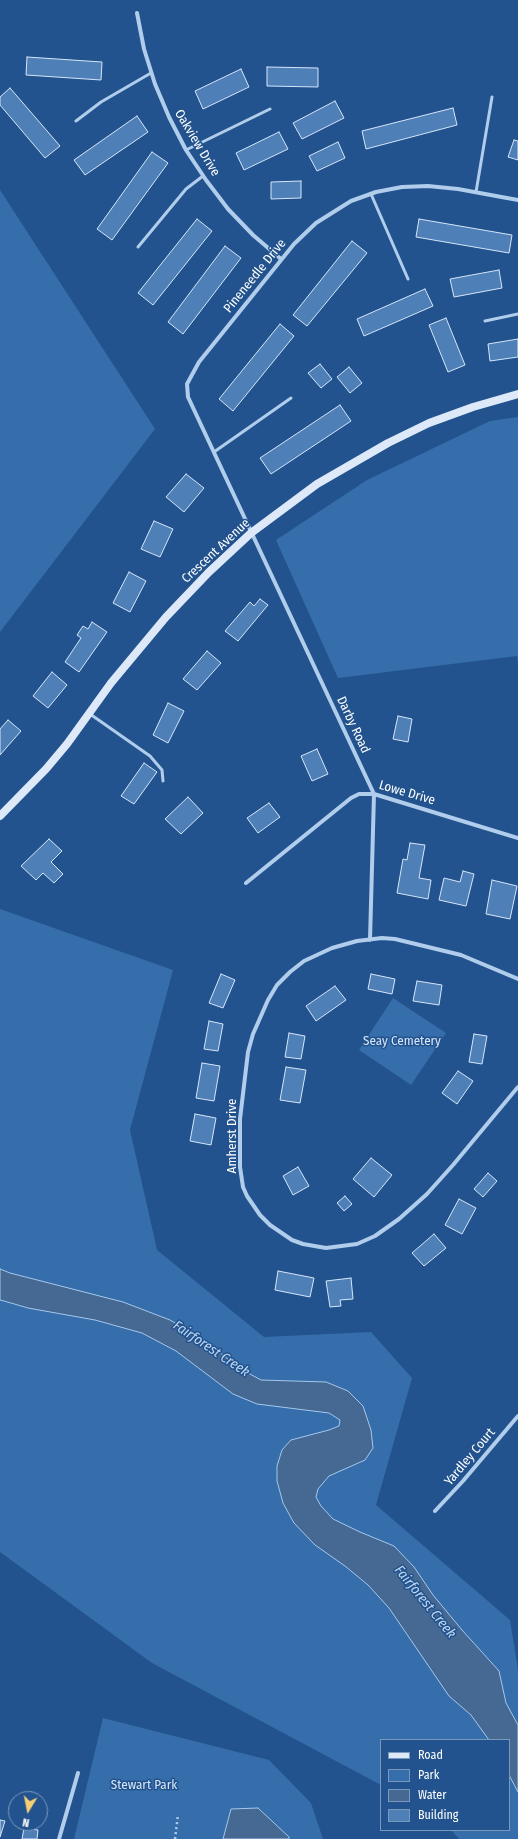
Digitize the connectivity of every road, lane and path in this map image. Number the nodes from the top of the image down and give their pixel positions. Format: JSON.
{"nodes":[{"id":1,"x":136,"y":13,"type":"dead end"},
{"id":2,"x":151,"y":72,"type":"junction"},
{"id":3,"x":492,"y":97,"type":"dead end"},
{"id":4,"x":270,"y":109,"type":"dead end"},
{"id":5,"x":76,"y":121,"type":"dead end"},
{"id":6,"x":186,"y":150,"type":"junction"},
{"id":7,"x":203,"y":176,"type":"junction"},
{"id":8,"x":476,"y":192,"type":"junction"},
{"id":9,"x":371,"y":194,"type":"junction"},
{"id":10,"x":518,"y":200,"type":"edge"},
{"id":11,"x":138,"y":247,"type":"dead end"},
{"id":12,"x":281,"y":259,"type":"junction"},
{"id":13,"x":408,"y":279,"type":"dead end"},
{"id":14,"x":518,"y":314,"type":"edge"},
{"id":15,"x":485,"y":321,"type":"dead end"},
{"id":16,"x":518,"y":394,"type":"edge"},
{"id":17,"x":291,"y":398,"type":"dead end"},
{"id":18,"x":214,"y":452,"type":"junction"},
{"id":19,"x":251,"y":533,"type":"junction"},
{"id":20,"x":89,"y":713,"type":"junction"},
{"id":21,"x":163,"y":781,"type":"dead end"},
{"id":22,"x":374,"y":794,"type":"junction"},
{"id":23,"x":0,"y":816,"type":"edge"},
{"id":24,"x":518,"y":838,"type":"edge"},
{"id":25,"x":246,"y":883,"type":"dead end"},
{"id":26,"x":370,"y":940,"type":"junction"},
{"id":27,"x":518,"y":978,"type":"edge"},
{"id":28,"x":518,"y":1086,"type":"edge"},
{"id":29,"x":518,"y":1416,"type":"edge"},
{"id":30,"x":436,"y":1511,"type":"dead end"},
{"id":31,"x":78,"y":1773,"type":"dead end"},
{"id":32,"x":178,"y":1815,"type":"dead end"},
{"id":33,"x":58,"y":1839,"type":"edge"},
{"id":34,"x":175,"y":1839,"type":"edge"}],
"edges":[{"from":1,"to":2,"type":"street","name":"Oakview Drive"},
{"from":2,"to":5,"type":"lane"},
{"from":2,"to":6,"type":"street","name":"Oakview Drive"},
{"from":3,"to":8,"type":"lane"},
{"from":4,"to":6,"type":"lane"},
{"from":6,"to":7,"type":"street","name":"Oakview Drive"},
{"from":7,"to":11,"type":"lane"},
{"from":7,"to":12,"type":"street","name":"Oakview Drive"},
{"from":8,"to":9,"type":"street","name":"Pineneedle Drive"},
{"from":8,"to":10,"type":"street","name":"Pineneedle Drive"},
{"from":9,"to":12,"type":"street","name":"Pineneedle Drive"},
{"from":9,"to":13,"type":"lane"},
{"from":12,"to":18,"type":"street","name":"Pineneedle Drive"},
{"from":14,"to":15,"type":"lane"},
{"from":16,"to":19,"type":"street","name":"Crescent Avenue"},
{"from":17,"to":18,"type":"lane"},
{"from":18,"to":19,"type":"street","name":"Pineneedle Drive"},
{"from":19,"to":20,"type":"street","name":"Crescent Avenue"},
{"from":19,"to":22,"type":"street","name":"Darby Road"},
{"from":20,"to":21,"type":"lane"},
{"from":20,"to":23,"type":"street","name":"Crescent Avenue"},
{"from":22,"to":24,"type":"street","name":"Lowe Drive"},
{"from":22,"to":25,"type":"street","name":"Lowe Drive"},
{"from":22,"to":26,"type":"street","name":"Darby Road"},
{"from":26,"to":27,"type":"street","name":"Amherst Drive"},
{"from":26,"to":28,"type":"street","name":"Amherst Drive"},
{"from":29,"to":30,"type":"street","name":"Yardley Court"},
{"from":31,"to":33,"type":"street"},
{"from":32,"to":34,"type":"path"}]}
